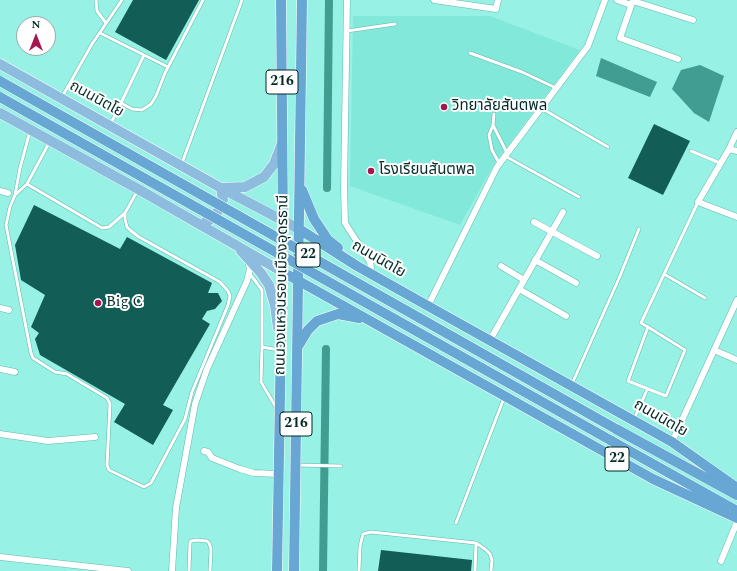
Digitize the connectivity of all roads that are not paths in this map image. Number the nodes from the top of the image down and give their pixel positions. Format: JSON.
{"nodes":[{"id":1,"x":96,"y":0,"type":"edge"},
{"id":2,"x":122,"y":0,"type":"edge"},
{"id":3,"x":204,"y":0,"type":"edge"},
{"id":4,"x":242,"y":0,"type":"edge"},
{"id":5,"x":281,"y":0,"type":"edge"},
{"id":6,"x":302,"y":0,"type":"edge"},
{"id":7,"x":347,"y":0,"type":"edge"},
{"id":8,"x":434,"y":0,"type":"edge"},
{"id":9,"x":498,"y":0,"type":"edge"},
{"id":10,"x":605,"y":0,"type":"edge"},
{"id":11,"x":617,"y":0,"type":"edge"},
{"id":12,"x":444,"y":1,"type":"edge"},
{"id":13,"x":632,"y":2,"type":"edge"},
{"id":14,"x":693,"y":20,"type":"dead end"},
{"id":15,"x":106,"y":23,"type":"junction"},
{"id":16,"x":395,"y":24,"type":"dead end"},
{"id":17,"x":347,"y":31,"type":"junction"},
{"id":18,"x":100,"y":33,"type":"junction"},
{"id":19,"x":470,"y":53,"type":"dead end"},
{"id":20,"x":144,"y":55,"type":"junction"},
{"id":21,"x":678,"y":59,"type":"dead end"},
{"id":22,"x":0,"y":64,"type":"edge"},
{"id":23,"x":168,"y":67,"type":"junction"},
{"id":24,"x":0,"y":82,"type":"edge"},
{"id":25,"x":556,"y":88,"type":"junction"},
{"id":26,"x":0,"y":97,"type":"edge"},
{"id":27,"x":61,"y":98,"type":"junction"},
{"id":28,"x":121,"y":103,"type":"junction"},
{"id":29,"x":541,"y":108,"type":"junction"},
{"id":30,"x":0,"y":113,"type":"edge"},
{"id":31,"x":494,"y":114,"type":"dead end"},
{"id":32,"x":110,"y":125,"type":"junction"},
{"id":33,"x":493,"y":125,"type":"junction"},
{"id":34,"x":31,"y":130,"type":"junction"},
{"id":35,"x":737,"y":132,"type":"edge"},
{"id":36,"x":50,"y":141,"type":"junction"},
{"id":37,"x":282,"y":142,"type":"junction"},
{"id":38,"x":608,"y":147,"type":"dead end"},
{"id":39,"x":729,"y":149,"type":"junction"},
{"id":40,"x":691,"y":151,"type":"dead end"},
{"id":41,"x":737,"y":151,"type":"edge"},
{"id":42,"x":506,"y":154,"type":"junction"},
{"id":43,"x":499,"y":163,"type":"junction"},
{"id":44,"x":720,"y":163,"type":"junction"},
{"id":45,"x":182,"y":165,"type":"junction"},
{"id":46,"x":300,"y":183,"type":"junction"},
{"id":47,"x":27,"y":184,"type":"junction"},
{"id":48,"x":221,"y":188,"type":"junction"},
{"id":49,"x":138,"y":189,"type":"junction"},
{"id":50,"x":0,"y":191,"type":"edge"},
{"id":51,"x":8,"y":193,"type":"dead end"},
{"id":52,"x":15,"y":195,"type":"junction"},
{"id":53,"x":579,"y":197,"type":"dead end"},
{"id":54,"x":698,"y":202,"type":"junction"},
{"id":55,"x":563,"y":212,"type":"dead end"},
{"id":56,"x":125,"y":213,"type":"junction"},
{"id":57,"x":737,"y":216,"type":"edge"},
{"id":58,"x":283,"y":221,"type":"junction"},
{"id":59,"x":534,"y":222,"type":"dead end"},
{"id":60,"x":199,"y":223,"type":"junction"},
{"id":61,"x":299,"y":229,"type":"junction"},
{"id":62,"x":639,"y":230,"type":"dead end"},
{"id":63,"x":552,"y":231,"type":"junction"},
{"id":64,"x":235,"y":244,"type":"junction"},
{"id":65,"x":597,"y":256,"type":"dead end"},
{"id":66,"x":248,"y":260,"type":"junction"},
{"id":67,"x":535,"y":260,"type":"junction"},
{"id":68,"x":357,"y":266,"type":"junction"},
{"id":69,"x":501,"y":266,"type":"dead end"},
{"id":70,"x":281,"y":271,"type":"junction"},
{"id":71,"x":249,"y":273,"type":"junction"},
{"id":72,"x":372,"y":274,"type":"junction"},
{"id":73,"x":664,"y":274,"type":"junction"},
{"id":74,"x":524,"y":280,"type":"junction"},
{"id":75,"x":298,"y":281,"type":"junction"},
{"id":76,"x":576,"y":284,"type":"dead end"},
{"id":77,"x":519,"y":289,"type":"junction"},
{"id":78,"x":705,"y":298,"type":"dead end"},
{"id":79,"x":737,"y":300,"type":"edge"},
{"id":80,"x":428,"y":306,"type":"junction"},
{"id":81,"x":0,"y":308,"type":"edge"},
{"id":82,"x":9,"y":310,"type":"dead end"},
{"id":83,"x":566,"y":316,"type":"dead end"},
{"id":84,"x":365,"y":317,"type":"junction"},
{"id":85,"x":648,"y":327,"type":"junction"},
{"id":86,"x":490,"y":340,"type":"junction"},
{"id":87,"x":262,"y":347,"type":"junction"},
{"id":88,"x":281,"y":348,"type":"junction"},
{"id":89,"x":297,"y":348,"type":"junction"},
{"id":90,"x":714,"y":350,"type":"junction"},
{"id":91,"x":737,"y":360,"type":"edge"},
{"id":92,"x":0,"y":369,"type":"edge"},
{"id":93,"x":15,"y":372,"type":"dead end"},
{"id":94,"x":571,"y":386,"type":"junction"},
{"id":95,"x":647,"y":390,"type":"junction"},
{"id":96,"x":505,"y":397,"type":"junction"},
{"id":97,"x":279,"y":413,"type":"junction"},
{"id":98,"x":633,"y":420,"type":"junction"},
{"id":99,"x":0,"y":434,"type":"edge"},
{"id":100,"x":95,"y":437,"type":"dead end"},
{"id":101,"x":672,"y":442,"type":"junction"},
{"id":102,"x":204,"y":451,"type":"dead end"},
{"id":103,"x":296,"y":465,"type":"junction"},
{"id":104,"x":341,"y":466,"type":"dead end"},
{"id":105,"x":278,"y":474,"type":"junction"},
{"id":106,"x":737,"y":488,"type":"edge"},
{"id":107,"x":737,"y":495,"type":"edge"},
{"id":108,"x":737,"y":511,"type":"edge"},
{"id":109,"x":737,"y":518,"type":"edge"},
{"id":110,"x":737,"y":522,"type":"edge"},
{"id":111,"x":456,"y":523,"type":"dead end"},
{"id":112,"x":476,"y":543,"type":"junction"},
{"id":113,"x":0,"y":557,"type":"edge"},
{"id":114,"x":722,"y":560,"type":"dead end"},
{"id":115,"x":128,"y":571,"type":"edge"},
{"id":116,"x":172,"y":571,"type":"edge"},
{"id":117,"x":189,"y":571,"type":"edge"},
{"id":118,"x":210,"y":571,"type":"edge"},
{"id":119,"x":277,"y":571,"type":"edge"},
{"id":120,"x":294,"y":571,"type":"edge"},
{"id":121,"x":359,"y":571,"type":"edge"},
{"id":122,"x":475,"y":571,"type":"edge"},
{"id":123,"x":491,"y":571,"type":"edge"}],
"edges":[{"from":1,"to":15,"type":"lane"},
{"from":2,"to":15,"type":"lane"},
{"from":3,"to":23,"type":"lane"},
{"from":4,"to":45,"type":"lane"},
{"from":5,"to":37,"type":"highway","name":"ถนนวงแหวนรอบเมืองอุดรธานี","number":"216"},
{"from":6,"to":46,"type":"highway","name":"ถนนวงแหวนรอบเมืองอุดรธานี","number":"216"},
{"from":7,"to":17,"type":"street"},
{"from":8,"to":12,"type":"street"},
{"from":9,"to":12,"type":"street"},
{"from":10,"to":25,"type":"street"},
{"from":11,"to":13,"type":"street"},
{"from":13,"to":14,"type":"street"},
{"from":13,"to":21,"type":"street"},
{"from":15,"to":18,"type":"lane"},
{"from":16,"to":17,"type":"lane"},
{"from":17,"to":72,"type":"street"},
{"from":18,"to":20,"type":"lane"},
{"from":18,"to":27,"type":"lane"},
{"from":19,"to":25,"type":"lane"},
{"from":20,"to":23,"type":"lane"},
{"from":20,"to":28,"type":"lane"},
{"from":22,"to":27,"type":"main road","name":"ถนนนิตโย","number":"22"},
{"from":23,"to":28,"type":"lane"},
{"from":24,"to":107,"type":"highway","name":"ถนนนิตโย","number":"22","bridge":true},
{"from":25,"to":29,"type":"street"},
{"from":26,"to":108,"type":"highway","number":"22","bridge":true},
{"from":27,"to":32,"type":"main road","name":"ถนนนิตโย","number":"22"},
{"from":28,"to":32,"type":"lane"},
{"from":29,"to":38,"type":"lane"},
{"from":29,"to":42,"type":"street"},
{"from":30,"to":34,"type":"main road","number":"22"},
{"from":31,"to":33,"type":"lane"},
{"from":32,"to":45,"type":"main road","name":"ถนนนิตโย","number":"22"},
{"from":33,"to":42,"type":"lane"},
{"from":33,"to":43,"type":"lane"},
{"from":34,"to":36,"type":"main road","number":"22"},
{"from":34,"to":52,"type":"lane"},
{"from":35,"to":39,"type":"street"},
{"from":36,"to":47,"type":"lane"},
{"from":36,"to":49,"type":"main road","number":"22"},
{"from":37,"to":48,"type":"main road"},
{"from":37,"to":58,"type":"highway","name":"ถนนวงแหวนรอบเมืองอุดรธานี","number":"216"},
{"from":39,"to":41,"type":"street"},
{"from":39,"to":44,"type":"street"},
{"from":40,"to":44,"type":"lane"},
{"from":42,"to":43,"type":"street"},
{"from":42,"to":53,"type":"lane"},
{"from":43,"to":80,"type":"street"},
{"from":44,"to":54,"type":"street"},
{"from":45,"to":48,"type":"main road","name":"ถนนนิตโย","number":"22"},
{"from":46,"to":61,"type":"highway","name":"ถนนวงแหวนรอบเมืองอุดรธานี","number":"216"},
{"from":46,"to":68,"type":"highway"},
{"from":47,"to":52,"type":"lane"},
{"from":47,"to":56,"type":"lane"},
{"from":48,"to":58,"type":"main road","name":"ถนนนิตโย","number":"22"},
{"from":48,"to":60,"type":"main road"},
{"from":49,"to":56,"type":"lane"},
{"from":49,"to":60,"type":"main road","number":"22"},
{"from":50,"to":51,"type":"street"},
{"from":52,"to":56,"type":"lane"},
{"from":54,"to":57,"type":"street"},
{"from":54,"to":73,"type":"lane"},
{"from":55,"to":63,"type":"street"},
{"from":58,"to":61,"type":"main road","name":"ถนนนิตโย","number":"22"},
{"from":58,"to":70,"type":"highway","name":"ถนนวงแหวนรอบเมืองอุดรธานี","number":"216"},
{"from":59,"to":63,"type":"street"},
{"from":60,"to":64,"type":"main road","number":"22"},
{"from":61,"to":68,"type":"highway","name":"ถนนนิตโย","number":"22"},
{"from":61,"to":75,"type":"highway","name":"ถนนวงแหวนรอบเมืองอุดรธานี","number":"216"},
{"from":62,"to":94,"type":"lane"},
{"from":63,"to":65,"type":"street"},
{"from":63,"to":67,"type":"street"},
{"from":64,"to":66,"type":"main road"},
{"from":64,"to":70,"type":"main road","number":"22"},
{"from":66,"to":71,"type":"street"},
{"from":66,"to":88,"type":"main road"},
{"from":67,"to":74,"type":"street"},
{"from":67,"to":76,"type":"street"},
{"from":68,"to":72,"type":"highway","name":"ถนนนิตโย","number":"22"},
{"from":69,"to":74,"type":"street"},
{"from":70,"to":75,"type":"highway","number":"22"},
{"from":70,"to":88,"type":"highway","name":"ถนนวงแหวนรอบเมืองอุดรธานี","number":"216"},
{"from":71,"to":87,"type":"lane"},
{"from":71,"to":116,"type":"street"},
{"from":72,"to":80,"type":"highway","name":"ถนนนิตโย","number":"22"},
{"from":72,"to":84,"type":"highway"},
{"from":73,"to":78,"type":"lane"},
{"from":73,"to":85,"type":"lane"},
{"from":74,"to":77,"type":"street"},
{"from":75,"to":84,"type":"highway","number":"22"},
{"from":75,"to":89,"type":"highway","name":"ถนนวงแหวนรอบเมืองอุดรธานี","number":"216"},
{"from":77,"to":83,"type":"street"},
{"from":77,"to":86,"type":"street"},
{"from":79,"to":90,"type":"street"},
{"from":80,"to":86,"type":"highway","name":"ถนนนิตโย","number":"22"},
{"from":81,"to":82,"type":"street"},
{"from":84,"to":89,"type":"highway"},
{"from":84,"to":96,"type":"highway","number":"22"},
{"from":85,"to":95,"type":"lane"},
{"from":85,"to":95,"type":"lane"},
{"from":86,"to":94,"type":"highway","name":"ถนนนิตโย","number":"22"},
{"from":87,"to":88,"type":"lane"},
{"from":87,"to":97,"type":"lane"},
{"from":88,"to":97,"type":"highway","name":"ถนนวงแหวนรอบเมืองอุดรธานี","number":"216"},
{"from":89,"to":103,"type":"highway","name":"ถนนวงแหวนรอบเมืองอุดรธานี","number":"216"},
{"from":90,"to":91,"type":"street"},
{"from":90,"to":101,"type":"street"},
{"from":92,"to":93,"type":"street"},
{"from":94,"to":98,"type":"highway","name":"ถนนนิตโย","number":"22"},
{"from":95,"to":98,"type":"lane"},
{"from":96,"to":109,"type":"highway","number":"22"},
{"from":96,"to":111,"type":"lane"},
{"from":97,"to":105,"type":"highway","name":"ถนนวงแหวนรอบเมืองอุดรธานี","number":"216"},
{"from":98,"to":101,"type":"highway","name":"ถนนนิตโย","number":"22"},
{"from":99,"to":100,"type":"street"},
{"from":101,"to":106,"type":"highway","name":"ถนนนิตโย","number":"22"},
{"from":102,"to":105,"type":"street"},
{"from":103,"to":104,"type":"lane"},
{"from":103,"to":120,"type":"highway","name":"ถนนวงแหวนรอบเมืองอุดรธานี","number":"216"},
{"from":105,"to":119,"type":"highway","name":"ถนนวงแหวนรอบเมืองอุดรธานี","number":"216"},
{"from":110,"to":114,"type":"street"},
{"from":112,"to":121,"type":"lane"},
{"from":112,"to":122,"type":"lane"},
{"from":112,"to":123,"type":"lane"},
{"from":113,"to":115,"type":"street"},
{"from":117,"to":118,"type":"lane"}]}
